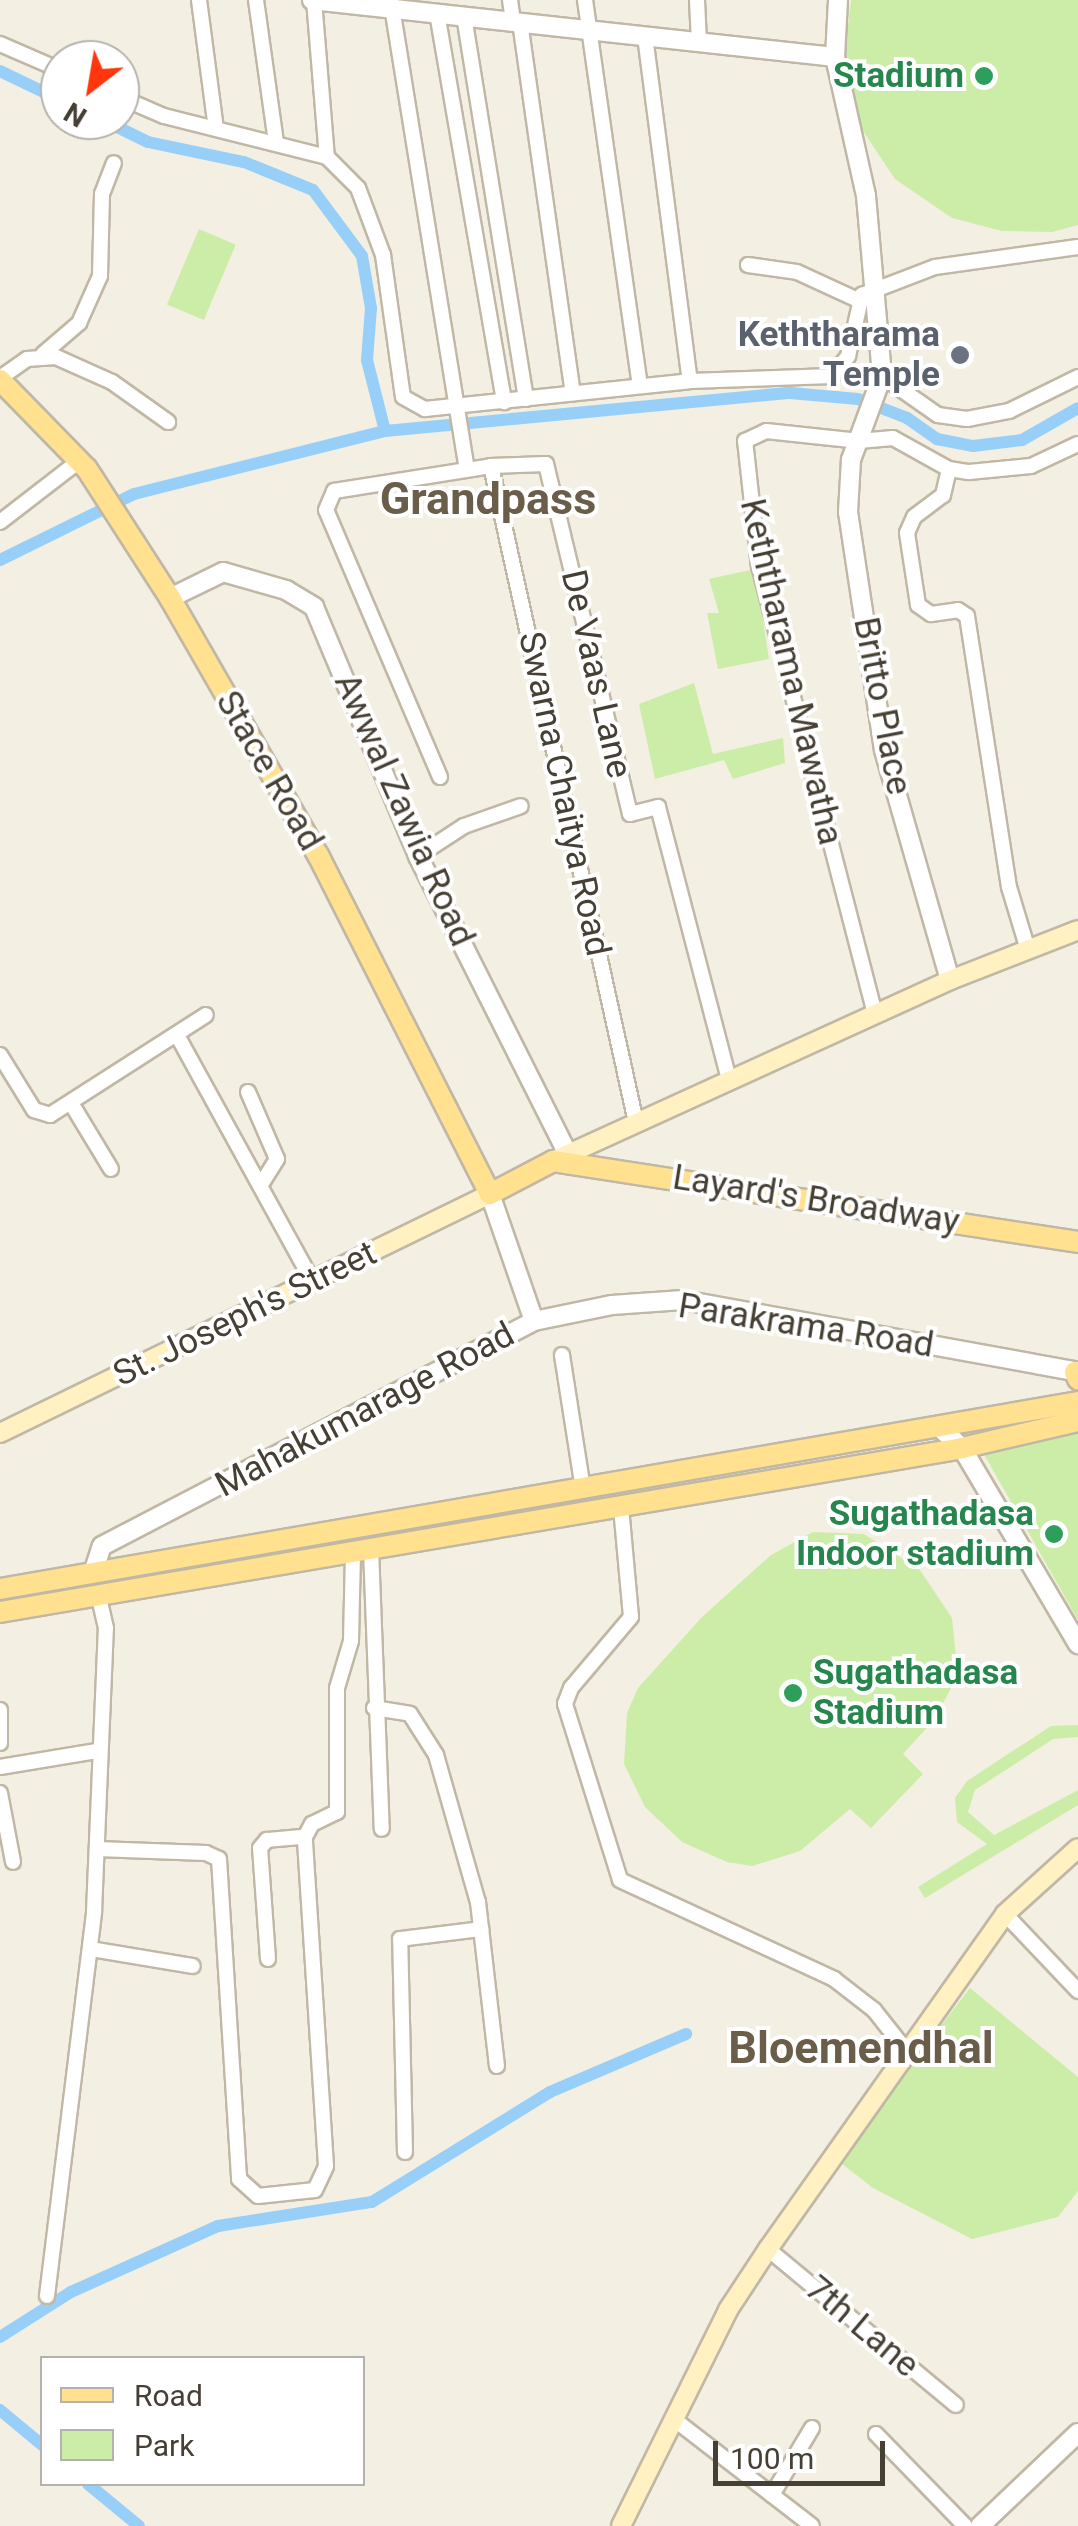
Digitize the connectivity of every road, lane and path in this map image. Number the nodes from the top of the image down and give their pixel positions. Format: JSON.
{"nodes":[{"id":1,"x":199,"y":0,"type":"edge"},
{"id":2,"x":256,"y":0,"type":"edge"},
{"id":3,"x":313,"y":0,"type":"edge"},
{"id":4,"x":510,"y":0,"type":"edge"},
{"id":5,"x":586,"y":0,"type":"edge"},
{"id":6,"x":697,"y":0,"type":"edge"},
{"id":7,"x":838,"y":0,"type":"edge"},
{"id":8,"x":391,"y":4,"type":"edge"},
{"id":9,"x":437,"y":14,"type":"junction"},
{"id":10,"x":464,"y":16,"type":"junction"},
{"id":11,"x":516,"y":22,"type":"junction"},
{"id":12,"x":590,"y":30,"type":"junction"},
{"id":13,"x":645,"y":36,"type":"junction"},
{"id":14,"x":699,"y":42,"type":"junction"},
{"id":15,"x":0,"y":44,"type":"edge"},
{"id":16,"x":835,"y":56,"type":"junction"},
{"id":17,"x":40,"y":61,"type":"edge"},
{"id":18,"x":140,"y":103,"type":"edge"},
{"id":19,"x":216,"y":129,"type":"junction"},
{"id":20,"x":276,"y":142,"type":"junction"},
{"id":21,"x":326,"y":156,"type":"junction"},
{"id":22,"x":114,"y":163,"type":"dead end"},
{"id":23,"x":1078,"y":247,"type":"edge"},
{"id":24,"x":748,"y":265,"type":"dead end"},
{"id":25,"x":878,"y":291,"type":"junction"},
{"id":26,"x":858,"y":300,"type":"junction"},
{"id":27,"x":43,"y":354,"type":"junction"},
{"id":28,"x":1078,"y":378,"type":"edge"},
{"id":29,"x":0,"y":379,"type":"edge"},
{"id":30,"x":690,"y":380,"type":"junction"},
{"id":31,"x":880,"y":383,"type":"junction"},
{"id":32,"x":640,"y":385,"type":"junction"},
{"id":33,"x":573,"y":393,"type":"junction"},
{"id":34,"x":526,"y":399,"type":"junction"},
{"id":35,"x":504,"y":402,"type":"junction"},
{"id":36,"x":454,"y":409,"type":"junction"},
{"id":37,"x":168,"y":422,"type":"dead end"},
{"id":38,"x":862,"y":436,"type":"junction"},
{"id":39,"x":1078,"y":444,"type":"edge"},
{"id":40,"x":491,"y":466,"type":"junction"},
{"id":41,"x":85,"y":468,"type":"junction"},
{"id":42,"x":949,"y":469,"type":"junction"},
{"id":43,"x":467,"y":470,"type":"junction"},
{"id":44,"x":0,"y":522,"type":"edge"},
{"id":45,"x":170,"y":598,"type":"junction"},
{"id":46,"x":440,"y":777,"type":"dead end"},
{"id":47,"x":521,"y":806,"type":"dead end"},
{"id":48,"x":418,"y":856,"type":"junction"},
{"id":49,"x":1078,"y":930,"type":"edge"},
{"id":50,"x":1028,"y":950,"type":"junction"},
{"id":51,"x":950,"y":980,"type":"junction"},
{"id":52,"x":875,"y":1014,"type":"junction"},
{"id":53,"x":206,"y":1015,"type":"dead end"},
{"id":54,"x":177,"y":1035,"type":"junction"},
{"id":55,"x":0,"y":1054,"type":"edge"},
{"id":56,"x":729,"y":1080,"type":"junction"},
{"id":57,"x":248,"y":1092,"type":"dead end"},
{"id":58,"x":71,"y":1103,"type":"junction"},
{"id":59,"x":636,"y":1122,"type":"junction"},
{"id":60,"x":560,"y":1157,"type":"junction"},
{"id":61,"x":111,"y":1168,"type":"dead end"},
{"id":62,"x":261,"y":1185,"type":"junction"},
{"id":63,"x":490,"y":1194,"type":"junction"},
{"id":64,"x":1078,"y":1242,"type":"edge"},
{"id":65,"x":312,"y":1281,"type":"junction"},
{"id":66,"x":534,"y":1322,"type":"junction"},
{"id":67,"x":562,"y":1355,"type":"dead end"},
{"id":68,"x":1077,"y":1374,"type":"edge"},
{"id":69,"x":1077,"y":1406,"type":"edge"},
{"id":70,"x":939,"y":1426,"type":"junction"},
{"id":71,"x":0,"y":1433,"type":"edge"},
{"id":72,"x":962,"y":1448,"type":"junction"},
{"id":73,"x":583,"y":1489,"type":"junction"},
{"id":74,"x":621,"y":1506,"type":"junction"},
{"id":75,"x":362,"y":1550,"type":"junction"},
{"id":76,"x":96,"y":1584,"type":"junction"},
{"id":77,"x":0,"y":1589,"type":"edge"},
{"id":78,"x":0,"y":1612,"type":"edge"},
{"id":79,"x":1078,"y":1644,"type":"edge"},
{"id":80,"x":374,"y":1708,"type":"junction"},
{"id":81,"x":0,"y":1710,"type":"edge"},
{"id":82,"x":0,"y":1744,"type":"edge"},
{"id":83,"x":97,"y":1751,"type":"junction"},
{"id":84,"x":0,"y":1767,"type":"edge"},
{"id":85,"x":0,"y":1793,"type":"edge"},
{"id":86,"x":382,"y":1828,"type":"dead end"},
{"id":87,"x":305,"y":1837,"type":"junction"},
{"id":88,"x":96,"y":1848,"type":"junction"},
{"id":89,"x":1078,"y":1848,"type":"edge"},
{"id":90,"x":13,"y":1862,"type":"dead end"},
{"id":91,"x":1005,"y":1914,"type":"junction"},
{"id":92,"x":481,"y":1929,"type":"junction"},
{"id":93,"x":90,"y":1949,"type":"junction"},
{"id":94,"x":268,"y":1959,"type":"dead end"},
{"id":95,"x":193,"y":1966,"type":"dead end"},
{"id":96,"x":1078,"y":1991,"type":"edge"},
{"id":97,"x":904,"y":2048,"type":"junction"},
{"id":98,"x":497,"y":2066,"type":"dead end"},
{"id":99,"x":405,"y":2152,"type":"dead end"},
{"id":100,"x":768,"y":2249,"type":"junction"},
{"id":101,"x":47,"y":2296,"type":"dead end"},
{"id":102,"x":956,"y":2405,"type":"dead end"},
{"id":103,"x":675,"y":2420,"type":"junction"},
{"id":104,"x":812,"y":2428,"type":"dead end"},
{"id":105,"x":1078,"y":2433,"type":"edge"},
{"id":106,"x":876,"y":2434,"type":"dead end"},
{"id":107,"x":772,"y":2495,"type":"junction"},
{"id":108,"x":621,"y":2526,"type":"edge"},
{"id":109,"x":812,"y":2526,"type":"edge"},
{"id":110,"x":965,"y":2526,"type":"edge"},
{"id":111,"x":980,"y":2526,"type":"edge"}],
"edges":[{"from":1,"to":19,"type":"street"},
{"from":2,"to":20,"type":"street"},
{"from":3,"to":8,"type":"street"},
{"from":3,"to":21,"type":"street"},
{"from":4,"to":11,"type":"street"},
{"from":5,"to":12,"type":"street"},
{"from":6,"to":14,"type":"street"},
{"from":7,"to":16,"type":"street"},
{"from":8,"to":9,"type":"street"},
{"from":8,"to":36,"type":"street"},
{"from":9,"to":10,"type":"street"},
{"from":9,"to":35,"type":"street"},
{"from":10,"to":11,"type":"street"},
{"from":10,"to":34,"type":"street"},
{"from":11,"to":12,"type":"street"},
{"from":11,"to":33,"type":"street"},
{"from":12,"to":13,"type":"street"},
{"from":12,"to":32,"type":"street"},
{"from":13,"to":14,"type":"street"},
{"from":13,"to":30,"type":"street"},
{"from":14,"to":16,"type":"street"},
{"from":15,"to":17,"type":"street"},
{"from":16,"to":25,"type":"street"},
{"from":18,"to":19,"type":"street"},
{"from":19,"to":20,"type":"street"},
{"from":20,"to":21,"type":"street"},
{"from":21,"to":36,"type":"street"},
{"from":22,"to":27,"type":"street"},
{"from":23,"to":25,"type":"street"},
{"from":24,"to":26,"type":"street"},
{"from":25,"to":26,"type":"street"},
{"from":25,"to":31,"type":"street"},
{"from":26,"to":30,"type":"street"},
{"from":27,"to":29,"type":"street"},
{"from":27,"to":37,"type":"street"},
{"from":28,"to":31,"type":"street"},
{"from":29,"to":41,"type":"main road","name":"Stace Road"},
{"from":30,"to":32,"type":"street"},
{"from":31,"to":38,"type":"street","name":"Britto Place"},
{"from":32,"to":33,"type":"street"},
{"from":33,"to":34,"type":"street"},
{"from":34,"to":35,"type":"street"},
{"from":35,"to":36,"type":"street"},
{"from":36,"to":43,"type":"street"},
{"from":38,"to":42,"type":"street"},
{"from":38,"to":51,"type":"street","name":"Britto Place"},
{"from":38,"to":52,"type":"street","name":"Keththarama Mawatha"},
{"from":39,"to":42,"type":"street"},
{"from":40,"to":43,"type":"street"},
{"from":40,"to":56,"type":"street","name":"De Vaas Lane"},
{"from":40,"to":59,"type":"street","name":"Swarna Chaitya Road"},
{"from":41,"to":44,"type":"street"},
{"from":41,"to":45,"type":"main road","name":"Stace Road"},
{"from":42,"to":50,"type":"street"},
{"from":43,"to":46,"type":"street"},
{"from":45,"to":48,"type":"street","name":"Awwal Zawia Road"},
{"from":45,"to":63,"type":"main road","name":"Stace Road"},
{"from":47,"to":48,"type":"street"},
{"from":48,"to":60,"type":"street","name":"Awwal Zawia Road"},
{"from":49,"to":50,"type":"main road"},
{"from":50,"to":51,"type":"main road"},
{"from":51,"to":52,"type":"main road"},
{"from":52,"to":56,"type":"main road"},
{"from":53,"to":54,"type":"street"},
{"from":54,"to":58,"type":"street"},
{"from":54,"to":62,"type":"street"},
{"from":55,"to":58,"type":"street"},
{"from":56,"to":59,"type":"main road"},
{"from":57,"to":62,"type":"street"},
{"from":58,"to":61,"type":"street"},
{"from":59,"to":60,"type":"main road"},
{"from":60,"to":63,"type":"main road"},
{"from":60,"to":64,"type":"main road","name":"Layard's Broadway"},
{"from":62,"to":65,"type":"street"},
{"from":63,"to":65,"type":"main road","name":"St. Joseph's Street"},
{"from":63,"to":66,"type":"street","name":"Mahakumarage Road"},
{"from":65,"to":71,"type":"main road","name":"St. Joseph's Street"},
{"from":66,"to":68,"type":"street","name":"Parakrama Road"},
{"from":66,"to":76,"type":"street","name":"Mahakumarage Road"},
{"from":67,"to":73,"type":"street"},
{"from":69,"to":70,"type":"main road"},
{"from":69,"to":72,"type":"main road"},
{"from":70,"to":72,"type":"street"},
{"from":70,"to":73,"type":"main road"},
{"from":72,"to":74,"type":"main road"},
{"from":72,"to":79,"type":"street"},
{"from":73,"to":76,"type":"main road"},
{"from":74,"to":75,"type":"main road"},
{"from":74,"to":97,"type":"street"},
{"from":75,"to":76,"type":"main road"},
{"from":75,"to":80,"type":"street"},
{"from":75,"to":87,"type":"street"},
{"from":76,"to":77,"type":"main road"},
{"from":76,"to":78,"type":"main road"},
{"from":76,"to":83,"type":"street"},
{"from":80,"to":86,"type":"street"},
{"from":80,"to":92,"type":"street"},
{"from":81,"to":82,"type":"street"},
{"from":83,"to":84,"type":"street"},
{"from":83,"to":88,"type":"street"},
{"from":85,"to":90,"type":"street"},
{"from":87,"to":88,"type":"street"},
{"from":87,"to":94,"type":"street"},
{"from":88,"to":93,"type":"street"},
{"from":89,"to":91,"type":"main road"},
{"from":91,"to":96,"type":"street"},
{"from":91,"to":97,"type":"main road"},
{"from":92,"to":98,"type":"street"},
{"from":92,"to":99,"type":"street"},
{"from":93,"to":95,"type":"street"},
{"from":93,"to":101,"type":"street"},
{"from":97,"to":100,"type":"main road"},
{"from":100,"to":102,"type":"street","name":"7th Lane"},
{"from":100,"to":103,"type":"main road"},
{"from":103,"to":107,"type":"street"},
{"from":103,"to":108,"type":"main road"},
{"from":104,"to":107,"type":"street"},
{"from":105,"to":111,"type":"street"},
{"from":106,"to":110,"type":"street"},
{"from":107,"to":109,"type":"street"}]}
